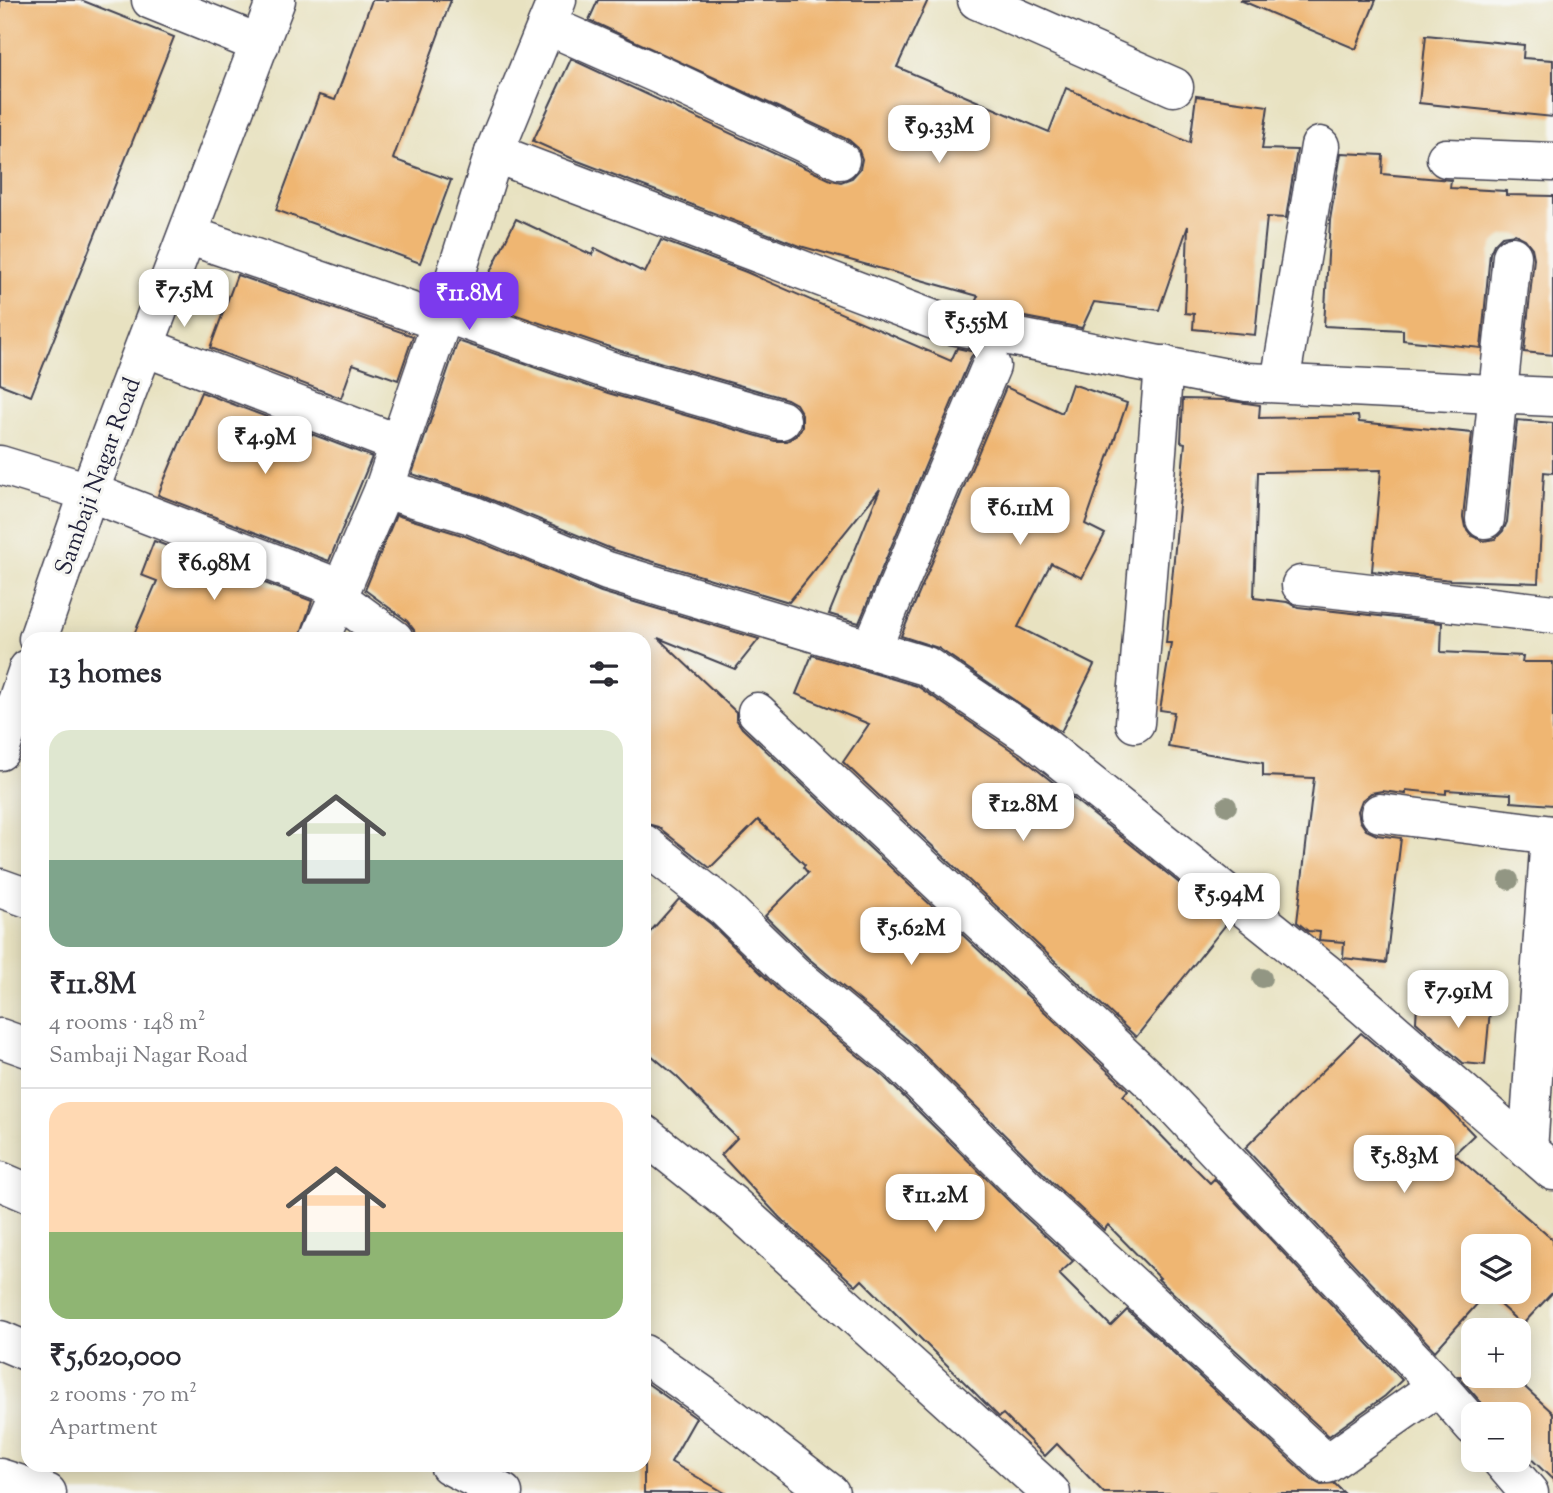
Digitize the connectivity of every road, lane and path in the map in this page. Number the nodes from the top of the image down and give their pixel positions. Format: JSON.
{"nodes":[{"id":1,"x":151,"y":0,"type":"edge"},
{"id":2,"x":276,"y":0,"type":"edge"},
{"id":3,"x":978,"y":0,"type":"edge"},
{"id":4,"x":552,"y":13,"type":"edge"},
{"id":5,"x":260,"y":44,"type":"junction"},
{"id":6,"x":1174,"y":87,"type":"dead end"},
{"id":7,"x":1320,"y":146,"type":"dead end"},
{"id":8,"x":494,"y":153,"type":"junction"},
{"id":9,"x":1446,"y":158,"type":"dead end"},
{"id":10,"x":841,"y":160,"type":"dead end"},
{"id":11,"x":1553,"y":162,"type":"edge"},
{"id":12,"x":188,"y":235,"type":"junction"},
{"id":13,"x":1512,"y":256,"type":"dead end"},
{"id":14,"x":443,"y":318,"type":"junction"},
{"id":15,"x":145,"y":347,"type":"junction"},
{"id":16,"x":1164,"y":365,"type":"junction"},
{"id":17,"x":990,"y":366,"type":"dead end"},
{"id":18,"x":1280,"y":383,"type":"junction"},
{"id":19,"x":1498,"y":394,"type":"junction"},
{"id":20,"x":1553,"y":397,"type":"edge"},
{"id":21,"x":781,"y":420,"type":"dead end"},
{"id":22,"x":400,"y":444,"type":"junction"},
{"id":23,"x":0,"y":465,"type":"edge"},
{"id":24,"x":384,"y":489,"type":"junction"},
{"id":25,"x":89,"y":492,"type":"junction"},
{"id":26,"x":1485,"y":519,"type":"dead end"},
{"id":27,"x":1301,"y":585,"type":"dead end"},
{"id":28,"x":340,"y":593,"type":"junction"},
{"id":29,"x":1553,"y":614,"type":"edge"},
{"id":30,"x":40,"y":632,"type":"edge"},
{"id":31,"x":323,"y":632,"type":"edge"},
{"id":32,"x":386,"y":632,"type":"edge"},
{"id":33,"x":871,"y":649,"type":"junction"},
{"id":34,"x":21,"y":700,"type":"edge"},
{"id":35,"x":757,"y":712,"type":"dead end"},
{"id":36,"x":1135,"y":723,"type":"dead end"},
{"id":37,"x":10,"y":750,"type":"edge"},
{"id":38,"x":1380,"y":813,"type":"dead end"},
{"id":39,"x":1552,"y":835,"type":"edge"},
{"id":40,"x":651,"y":857,"type":"edge"},
{"id":41,"x":0,"y":888,"type":"edge"},
{"id":42,"x":21,"y":896,"type":"edge"},
{"id":43,"x":0,"y":1038,"type":"edge"},
{"id":44,"x":21,"y":1046,"type":"edge"},
{"id":45,"x":651,"y":1141,"type":"edge"},
{"id":46,"x":1541,"y":1160,"type":"edge"},
{"id":47,"x":0,"y":1181,"type":"edge"},
{"id":48,"x":21,"y":1190,"type":"edge"},
{"id":49,"x":651,"y":1359,"type":"edge"},
{"id":50,"x":1438,"y":1386,"type":"junction"},
{"id":51,"x":1461,"y":1412,"type":"edge"},
{"id":52,"x":462,"y":1472,"type":"edge"},
{"id":53,"x":1512,"y":1472,"type":"edge"},
{"id":54,"x":0,"y":1478,"type":"edge"},
{"id":55,"x":47,"y":1493,"type":"edge"},
{"id":56,"x":503,"y":1493,"type":"edge"},
{"id":57,"x":830,"y":1493,"type":"edge"},
{"id":58,"x":1051,"y":1493,"type":"edge"},
{"id":59,"x":1530,"y":1493,"type":"edge"}],
"edges":[{"from":1,"to":5,"type":"street"},
{"from":2,"to":5,"type":"street","name":"Sambaji Nagar Road"},
{"from":3,"to":6,"type":"street"},
{"from":4,"to":8,"type":"street"},
{"from":4,"to":10,"type":"street"},
{"from":5,"to":12,"type":"street","name":"Sambaji Nagar Road"},
{"from":7,"to":18,"type":"street"},
{"from":8,"to":14,"type":"street"},
{"from":8,"to":16,"type":"street"},
{"from":9,"to":11,"type":"street"},
{"from":12,"to":14,"type":"street"},
{"from":12,"to":15,"type":"street","name":"Sambaji Nagar Road"},
{"from":13,"to":19,"type":"street"},
{"from":14,"to":21,"type":"street"},
{"from":14,"to":22,"type":"street"},
{"from":15,"to":22,"type":"street"},
{"from":15,"to":25,"type":"street","name":"Sambaji Nagar Road"},
{"from":16,"to":18,"type":"street"},
{"from":16,"to":36,"type":"street"},
{"from":17,"to":33,"type":"street"},
{"from":18,"to":19,"type":"street"},
{"from":19,"to":20,"type":"street"},
{"from":19,"to":26,"type":"street"},
{"from":22,"to":24,"type":"street"},
{"from":23,"to":25,"type":"street"},
{"from":24,"to":28,"type":"street"},
{"from":24,"to":33,"type":"street"},
{"from":25,"to":28,"type":"street"},
{"from":25,"to":30,"type":"street","name":"Sambaji Nagar Road"},
{"from":27,"to":29,"type":"street"},
{"from":28,"to":31,"type":"street"},
{"from":28,"to":32,"type":"street"},
{"from":33,"to":46,"type":"street"},
{"from":34,"to":37,"type":"street"},
{"from":35,"to":50,"type":"street"},
{"from":38,"to":39,"type":"street"},
{"from":39,"to":46,"type":"street"},
{"from":40,"to":50,"type":"street"},
{"from":41,"to":42,"type":"street"},
{"from":43,"to":44,"type":"street"},
{"from":45,"to":58,"type":"street"},
{"from":47,"to":48,"type":"street"},
{"from":49,"to":57,"type":"street"},
{"from":50,"to":51,"type":"street"},
{"from":52,"to":56,"type":"street"},
{"from":53,"to":59,"type":"street"},
{"from":54,"to":55,"type":"street"}]}
